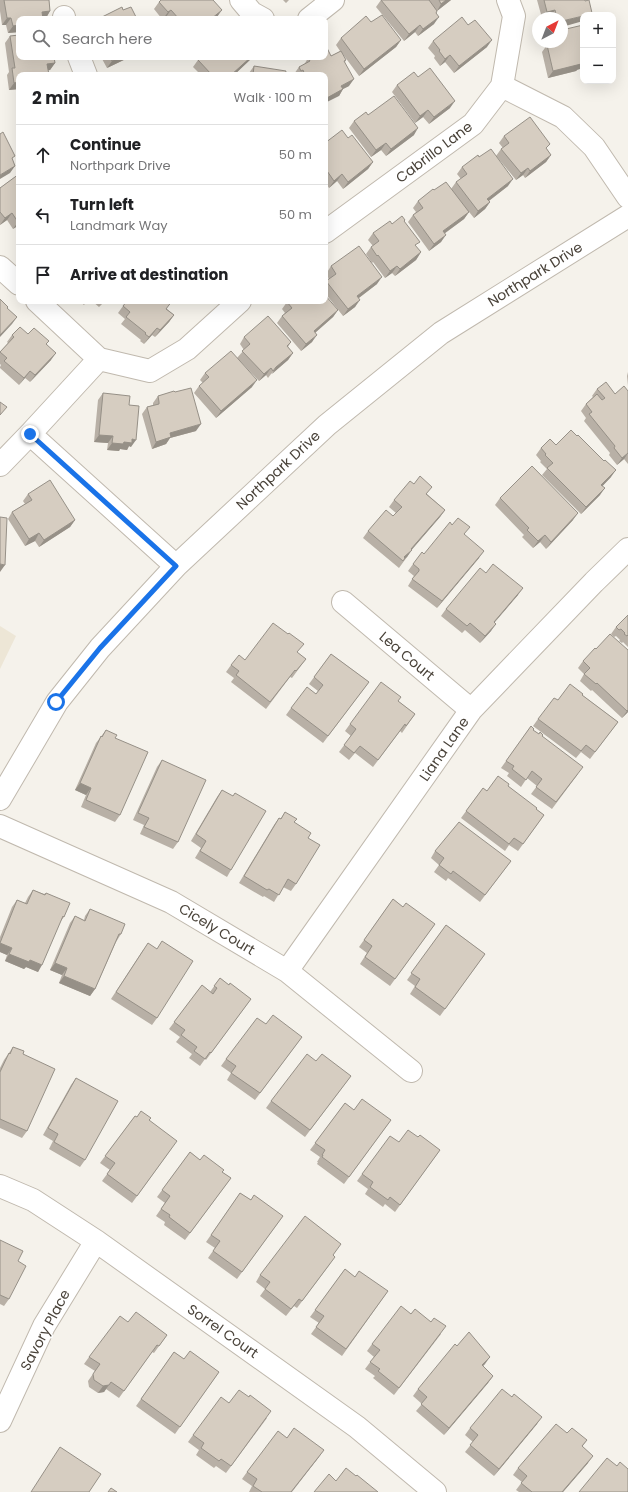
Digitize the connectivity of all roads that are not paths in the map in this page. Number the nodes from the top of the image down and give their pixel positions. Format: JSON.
{"nodes":[{"id":1,"x":241,"y":0,"type":"edge"},
{"id":2,"x":333,"y":0,"type":"edge"},
{"id":3,"x":508,"y":0,"type":"edge"},
{"id":4,"x":258,"y":16,"type":"edge"},
{"id":5,"x":314,"y":16,"type":"edge"},
{"id":6,"x":80,"y":60,"type":"edge"},
{"id":7,"x":85,"y":72,"type":"edge"},
{"id":8,"x":502,"y":86,"type":"junction"},
{"id":9,"x":628,"y":197,"type":"edge"},
{"id":10,"x":628,"y":216,"type":"edge"},
{"id":11,"x":328,"y":230,"type":"edge"},
{"id":12,"x":0,"y":267,"type":"edge"},
{"id":13,"x":16,"y":281,"type":"edge"},
{"id":14,"x":40,"y":304,"type":"edge"},
{"id":15,"x":237,"y":304,"type":"edge"},
{"id":16,"x":99,"y":359,"type":"junction"},
{"id":17,"x":30,"y":434,"type":"junction"},
{"id":18,"x":0,"y":465,"type":"edge"},
{"id":19,"x":628,"y":550,"type":"edge"},
{"id":20,"x":176,"y":566,"type":"junction"},
{"id":21,"x":343,"y":602,"type":"dead end"},
{"id":22,"x":471,"y":710,"type":"junction"},
{"id":23,"x":0,"y":799,"type":"edge"},
{"id":24,"x":0,"y":826,"type":"edge"},
{"id":25,"x":287,"y":971,"type":"junction"},
{"id":26,"x":411,"y":1071,"type":"dead end"},
{"id":27,"x":0,"y":1186,"type":"edge"},
{"id":28,"x":96,"y":1241,"type":"junction"},
{"id":29,"x":0,"y":1421,"type":"edge"},
{"id":30,"x":435,"y":1492,"type":"edge"}],
"edges":[{"from":1,"to":4,"type":"street"},
{"from":2,"to":5,"type":"street"},
{"from":3,"to":8,"type":"street","name":"Cabrillo Lane"},
{"from":6,"to":7,"type":"street"},
{"from":8,"to":9,"type":"street"},
{"from":8,"to":11,"type":"street","name":"Cabrillo Lane"},
{"from":10,"to":20,"type":"street","name":"Northpark Drive"},
{"from":12,"to":13,"type":"street"},
{"from":14,"to":16,"type":"street"},
{"from":15,"to":16,"type":"street"},
{"from":16,"to":17,"type":"street"},
{"from":17,"to":18,"type":"street"},
{"from":17,"to":20,"type":"street"},
{"from":19,"to":22,"type":"street","name":"Liana Lane"},
{"from":20,"to":23,"type":"street","name":"Northpark Drive"},
{"from":21,"to":22,"type":"street","name":"Lea Court"},
{"from":22,"to":25,"type":"street","name":"Liana Lane"},
{"from":24,"to":25,"type":"street","name":"Cicely Court"},
{"from":25,"to":26,"type":"street","name":"Cicely Court"},
{"from":27,"to":28,"type":"street","name":"Sorrel Court"},
{"from":28,"to":29,"type":"street","name":"Savory Place"},
{"from":28,"to":30,"type":"street","name":"Sorrel Court"}]}
